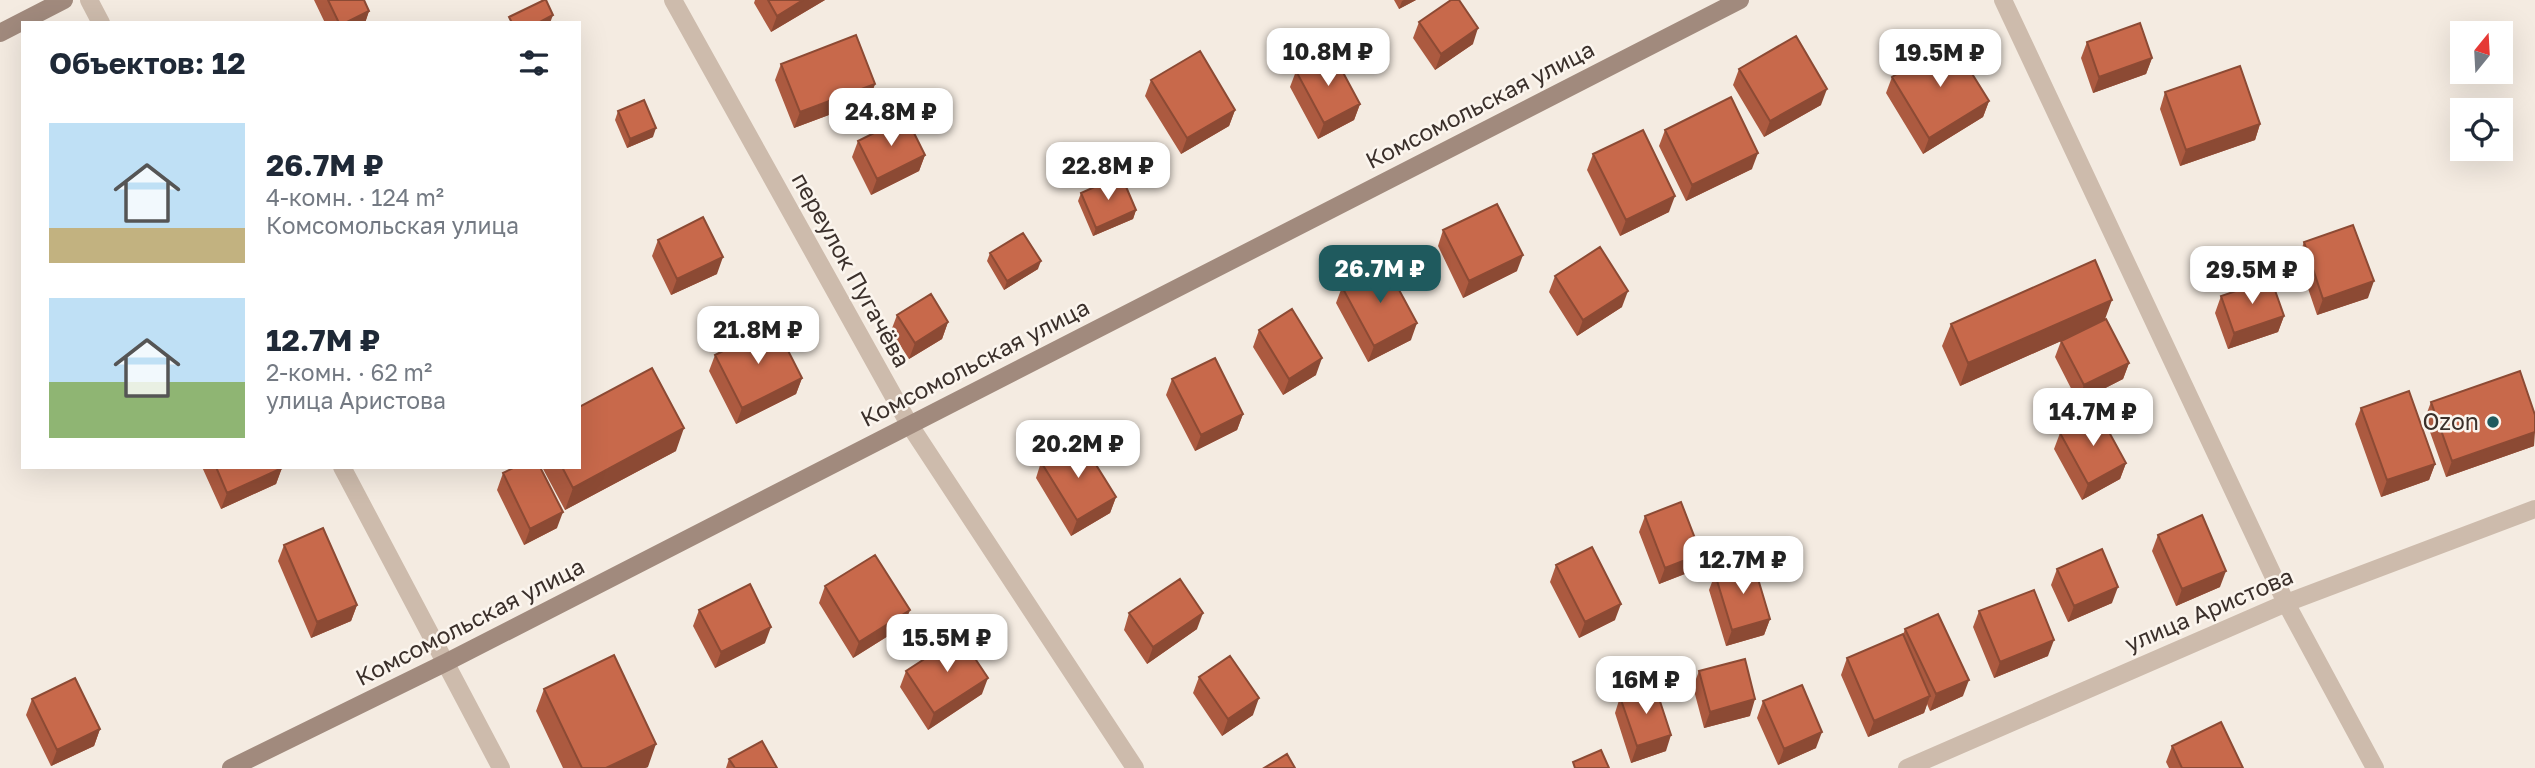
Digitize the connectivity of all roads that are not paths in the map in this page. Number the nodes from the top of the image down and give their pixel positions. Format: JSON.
{"nodes":[{"id":1,"x":64,"y":0,"type":"edge"},
{"id":2,"x":89,"y":0,"type":"edge"},
{"id":3,"x":673,"y":0,"type":"edge"},
{"id":4,"x":1740,"y":0,"type":"edge"},
{"id":5,"x":2003,"y":0,"type":"edge"},
{"id":6,"x":23,"y":21,"type":"edge"},
{"id":7,"x":101,"y":21,"type":"edge"},
{"id":8,"x":21,"y":22,"type":"edge"},
{"id":9,"x":0,"y":33,"type":"edge"},
{"id":10,"x":909,"y":424,"type":"junction"},
{"id":11,"x":343,"y":469,"type":"edge"},
{"id":12,"x":2535,"y":509,"type":"edge"},
{"id":13,"x":2286,"y":603,"type":"junction"},
{"id":14,"x":447,"y":662,"type":"junction"},
{"id":15,"x":231,"y":768,"type":"edge"},
{"id":16,"x":501,"y":768,"type":"edge"},
{"id":17,"x":1135,"y":768,"type":"edge"},
{"id":18,"x":1907,"y":768,"type":"edge"},
{"id":19,"x":2375,"y":768,"type":"edge"}],
"edges":[{"from":1,"to":6,"type":"main road"},
{"from":2,"to":7,"type":"street"},
{"from":3,"to":10,"type":"street","name":"переулок Пугачёва"},
{"from":4,"to":10,"type":"main road","name":"Комсомольская улица"},
{"from":5,"to":13,"type":"street"},
{"from":8,"to":9,"type":"main road"},
{"from":10,"to":14,"type":"main road","name":"Комсомольская улица"},
{"from":10,"to":17,"type":"street","name":"переулок Пугачёва"},
{"from":11,"to":14,"type":"street"},
{"from":12,"to":13,"type":"street","name":"улица Аристова"},
{"from":13,"to":18,"type":"street","name":"улица Аристова"},
{"from":13,"to":19,"type":"street"},
{"from":14,"to":15,"type":"main road","name":"Комсомольская улица"},
{"from":14,"to":16,"type":"street"}]}
